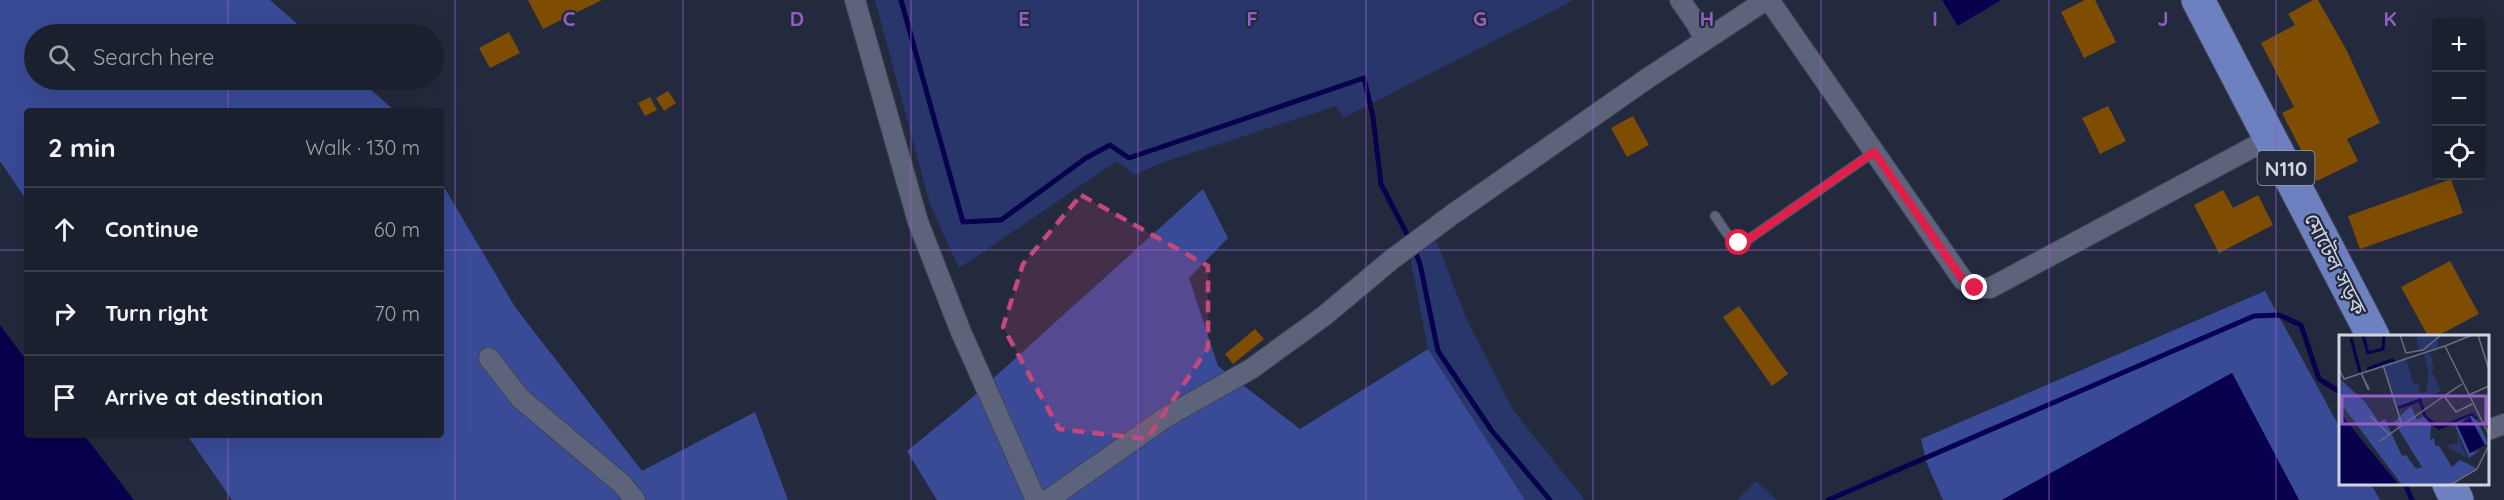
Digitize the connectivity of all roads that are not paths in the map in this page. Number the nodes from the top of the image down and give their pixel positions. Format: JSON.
{"nodes":[{"id":1,"x":855,"y":0,"type":"edge"},
{"id":2,"x":1680,"y":0,"type":"edge"},
{"id":3,"x":1768,"y":0,"type":"edge"},
{"id":4,"x":2198,"y":0,"type":"edge"},
{"id":5,"x":1705,"y":40,"type":"junction"},
{"id":6,"x":2270,"y":138,"type":"junction"},
{"id":7,"x":1874,"y":152,"type":"junction"},
{"id":8,"x":1715,"y":216,"type":"dead end"},
{"id":9,"x":2372,"y":335,"type":"edge"},
{"id":10,"x":489,"y":358,"type":"dead end"},
{"id":11,"x":2504,"y":424,"type":"edge"},
{"id":12,"x":2489,"y":429,"type":"edge"},
{"id":13,"x":2450,"y":485,"type":"edge"},
{"id":14,"x":635,"y":500,"type":"edge"},
{"id":15,"x":1036,"y":500,"type":"edge"},
{"id":16,"x":1047,"y":500,"type":"edge"},
{"id":17,"x":2457,"y":500,"type":"edge"}],
"edges":[{"from":1,"to":15,"type":"street"},
{"from":2,"to":5,"type":"street"},
{"from":3,"to":5,"type":"street"},
{"from":3,"to":7,"type":"street"},
{"from":4,"to":6,"type":"highway","name":"মোটেল সড়ক","number":"N110"},
{"from":5,"to":16,"type":"street"},
{"from":6,"to":7,"type":"street"},
{"from":6,"to":9,"type":"highway","name":"মোটেল সড়ক","number":"N110"},
{"from":7,"to":8,"type":"lane"},
{"from":10,"to":14,"type":"street"},
{"from":11,"to":12,"type":"street"},
{"from":13,"to":17,"type":"highway"}]}
